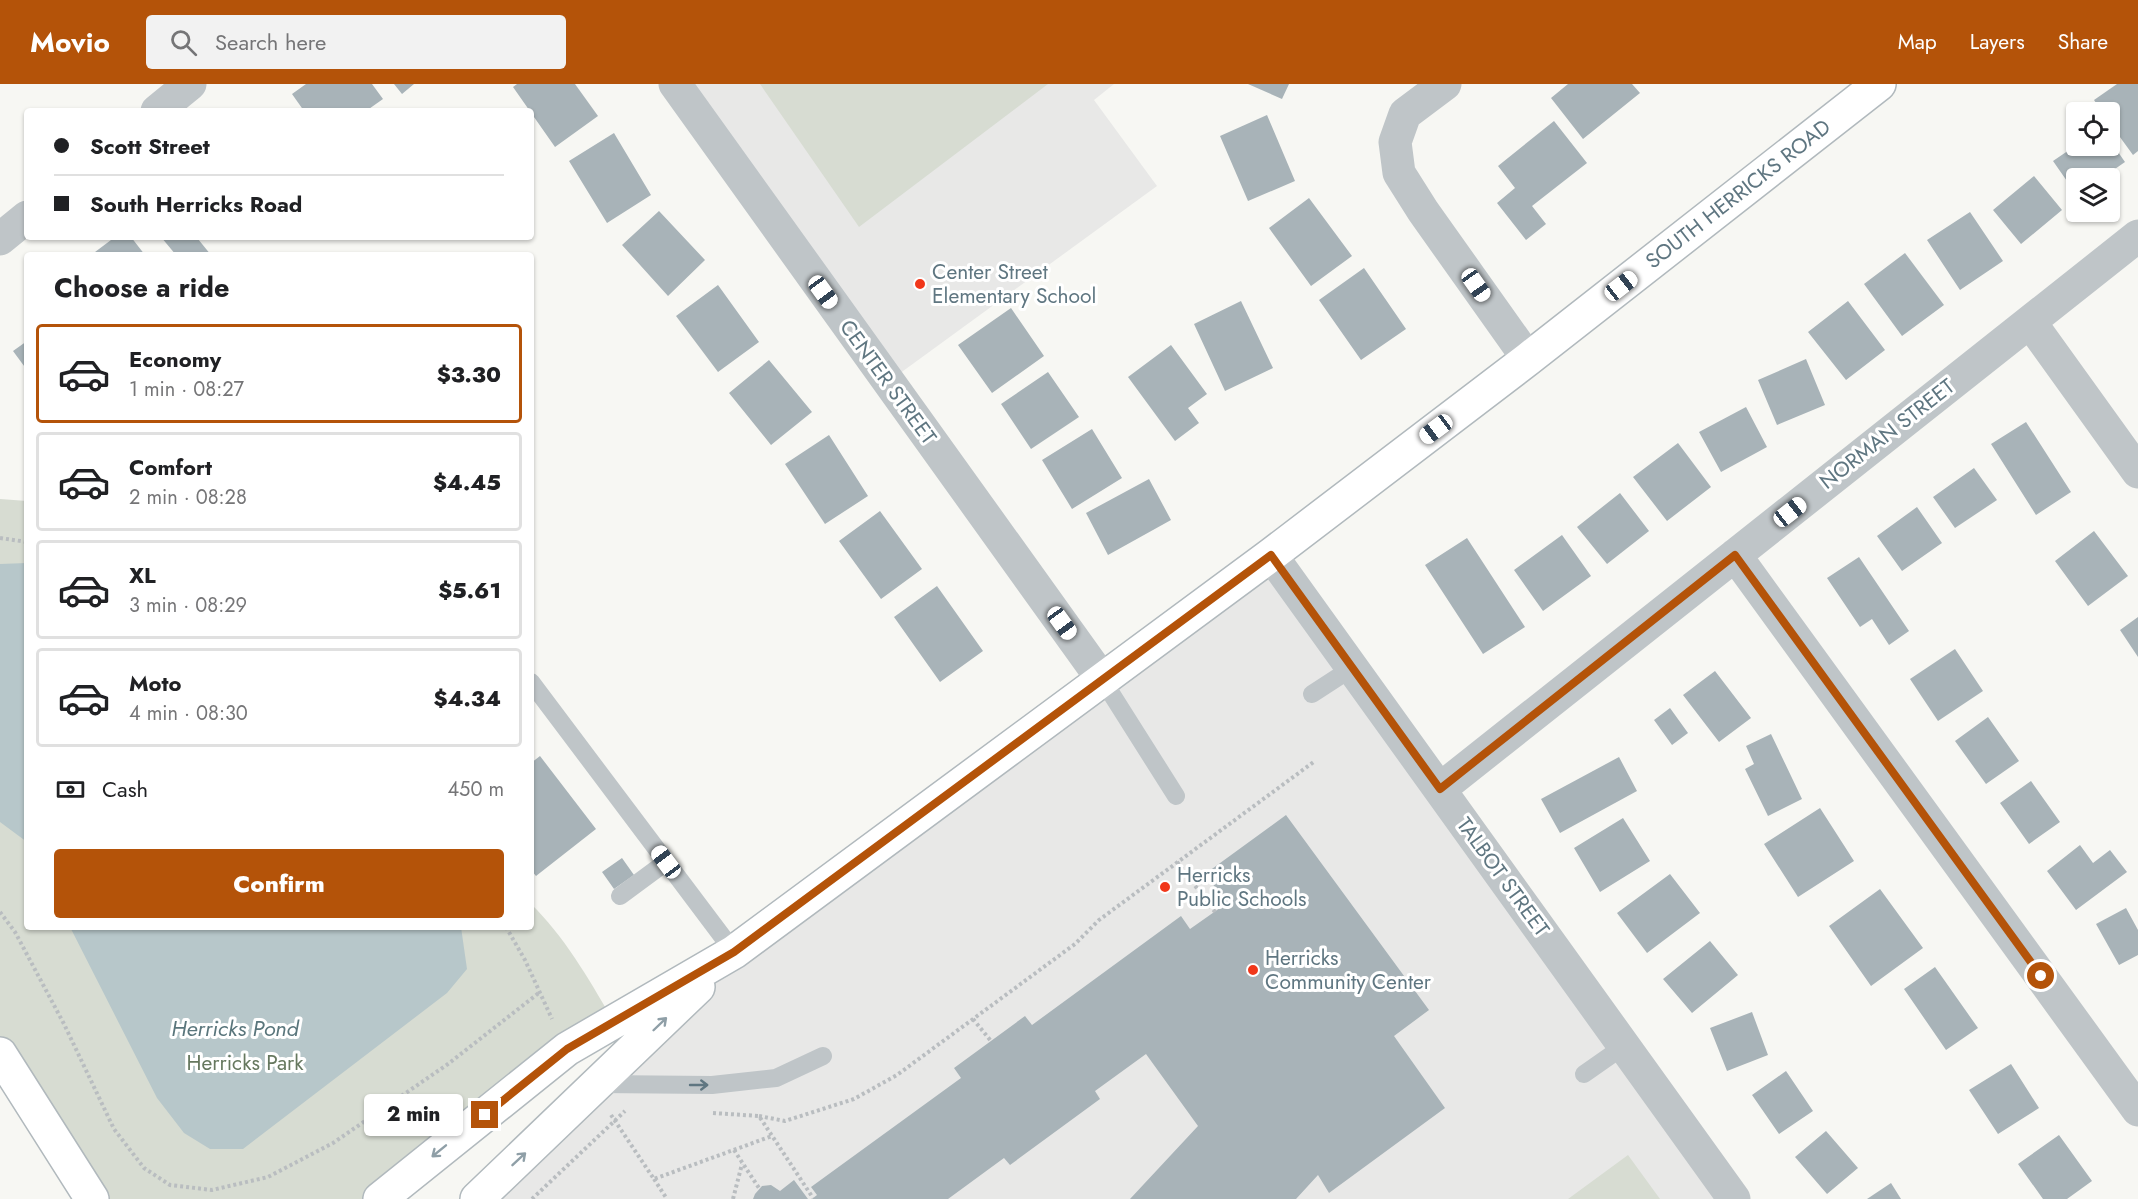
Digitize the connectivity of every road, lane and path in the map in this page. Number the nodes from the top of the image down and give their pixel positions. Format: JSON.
{"nodes":[{"id":1,"x":190,"y":84,"type":"edge"},
{"id":2,"x":675,"y":84,"type":"edge"},
{"id":3,"x":1445,"y":84,"type":"edge"},
{"id":4,"x":1879,"y":84,"type":"edge"},
{"id":5,"x":161,"y":108,"type":"edge"},
{"id":6,"x":24,"y":219,"type":"edge"},
{"id":7,"x":2138,"y":236,"type":"edge"},
{"id":8,"x":0,"y":239,"type":"edge"},
{"id":9,"x":2030,"y":322,"type":"junction"},
{"id":10,"x":1528,"y":359,"type":"junction"},
{"id":11,"x":2138,"y":472,"type":"edge"},
{"id":12,"x":0,"y":538,"type":"edge"},
{"id":13,"x":24,"y":542,"type":"edge"},
{"id":14,"x":1271,"y":555,"type":"junction"},
{"id":15,"x":1735,"y":555,"type":"junction"},
{"id":16,"x":1352,"y":668,"type":"junction"},
{"id":17,"x":1102,"y":679,"type":"junction"},
{"id":18,"x":534,"y":686,"type":"edge"},
{"id":19,"x":1312,"y":694,"type":"dead end"},
{"id":20,"x":1315,"y":761,"type":"dead end"},
{"id":21,"x":1440,"y":789,"type":"junction"},
{"id":22,"x":1176,"y":796,"type":"dead end"},
{"id":23,"x":666,"y":862,"type":"junction"},
{"id":24,"x":1177,"y":862,"type":"junction"},
{"id":25,"x":620,"y":896,"type":"dead end"},
{"id":26,"x":0,"y":912,"type":"edge"},
{"id":27,"x":1215,"y":912,"type":"dead end"},
{"id":28,"x":508,"y":930,"type":"edge"},
{"id":29,"x":734,"y":952,"type":"junction"},
{"id":30,"x":540,"y":992,"type":"junction"},
{"id":31,"x":973,"y":1019,"type":"junction"},
{"id":32,"x":992,"y":1041,"type":"dead end"},
{"id":33,"x":1624,"y":1046,"type":"junction"},
{"id":34,"x":567,"y":1049,"type":"junction"},
{"id":35,"x":0,"y":1054,"type":"edge"},
{"id":36,"x":824,"y":1056,"type":"dead end"},
{"id":37,"x":1584,"y":1074,"type":"dead end"},
{"id":38,"x":598,"y":1084,"type":"junction"},
{"id":39,"x":626,"y":1109,"type":"dead end"},
{"id":40,"x":2138,"y":1110,"type":"edge"},
{"id":41,"x":759,"y":1116,"type":"dead end"},
{"id":42,"x":614,"y":1121,"type":"junction"},
{"id":43,"x":734,"y":1150,"type":"junction"},
{"id":44,"x":742,"y":1163,"type":"junction"},
{"id":45,"x":654,"y":1179,"type":"junction"},
{"id":46,"x":759,"y":1188,"type":"dead end"},
{"id":47,"x":813,"y":1198,"type":"edge"},
{"id":48,"x":92,"y":1199,"type":"edge"},
{"id":49,"x":380,"y":1199,"type":"edge"},
{"id":50,"x":477,"y":1199,"type":"edge"},
{"id":51,"x":532,"y":1199,"type":"edge"},
{"id":52,"x":667,"y":1199,"type":"edge"},
{"id":53,"x":733,"y":1199,"type":"edge"},
{"id":54,"x":1734,"y":1199,"type":"edge"}],
"edges":[{"from":1,"to":5,"type":"street"},
{"from":2,"to":17,"type":"street","name":"CENTER STREET"},
{"from":3,"to":10,"type":"street"},
{"from":4,"to":10,"type":"main road","name":"SOUTH HERRICKS ROAD"},
{"from":6,"to":8,"type":"street"},
{"from":7,"to":9,"type":"street","name":"NORMAN STREET"},
{"from":9,"to":11,"type":"street"},
{"from":9,"to":15,"type":"street","name":"NORMAN STREET"},
{"from":10,"to":14,"type":"main road","name":"SOUTH HERRICKS ROAD"},
{"from":12,"to":13,"type":"path"},
{"from":14,"to":16,"type":"street","name":"TALBOT STREET"},
{"from":14,"to":17,"type":"main road","name":"SOUTH HERRICKS ROAD"},
{"from":15,"to":21,"type":"street","name":"NORMAN STREET"},
{"from":15,"to":40,"type":"street"},
{"from":16,"to":19,"type":"lane"},
{"from":16,"to":21,"type":"street","name":"TALBOT STREET"},
{"from":17,"to":22,"type":"lane"},
{"from":17,"to":29,"type":"main road","name":"SOUTH HERRICKS ROAD"},
{"from":18,"to":23,"type":"lane"},
{"from":20,"to":24,"type":"path"},
{"from":21,"to":33,"type":"street","name":"TALBOT STREET"},
{"from":23,"to":25,"type":"lane"},
{"from":23,"to":29,"type":"lane"},
{"from":24,"to":27,"type":"path"},
{"from":24,"to":31,"type":"path"},
{"from":26,"to":30,"type":"path"},
{"from":28,"to":30,"type":"path"},
{"from":29,"to":34,"type":"main road","name":"SOUTH HERRICKS ROAD"},
{"from":38,"to":29,"type":"main road","name":"SOUTH HERRICKS ROAD","one_way":true},
{"from":30,"to":34,"type":"path"},
{"from":31,"to":32,"type":"path"},
{"from":31,"to":41,"type":"path"},
{"from":33,"to":37,"type":"lane"},
{"from":33,"to":54,"type":"street","name":"TALBOT STREET"},
{"from":34,"to":49,"type":"main road","name":"SOUTH HERRICKS ROAD","one_way":true},
{"from":35,"to":48,"type":"main road"},
{"from":38,"to":36,"type":"lane","one_way":true},
{"from":38,"to":42,"type":"path"},
{"from":50,"to":38,"type":"main road","name":"SOUTH HERRICKS ROAD","one_way":true},
{"from":39,"to":42,"type":"path"},
{"from":42,"to":45,"type":"path"},
{"from":42,"to":51,"type":"path"},
{"from":43,"to":44,"type":"path"},
{"from":43,"to":45,"type":"path"},
{"from":43,"to":47,"type":"path"},
{"from":44,"to":46,"type":"path"},
{"from":44,"to":53,"type":"path"},
{"from":45,"to":52,"type":"path"}]}
